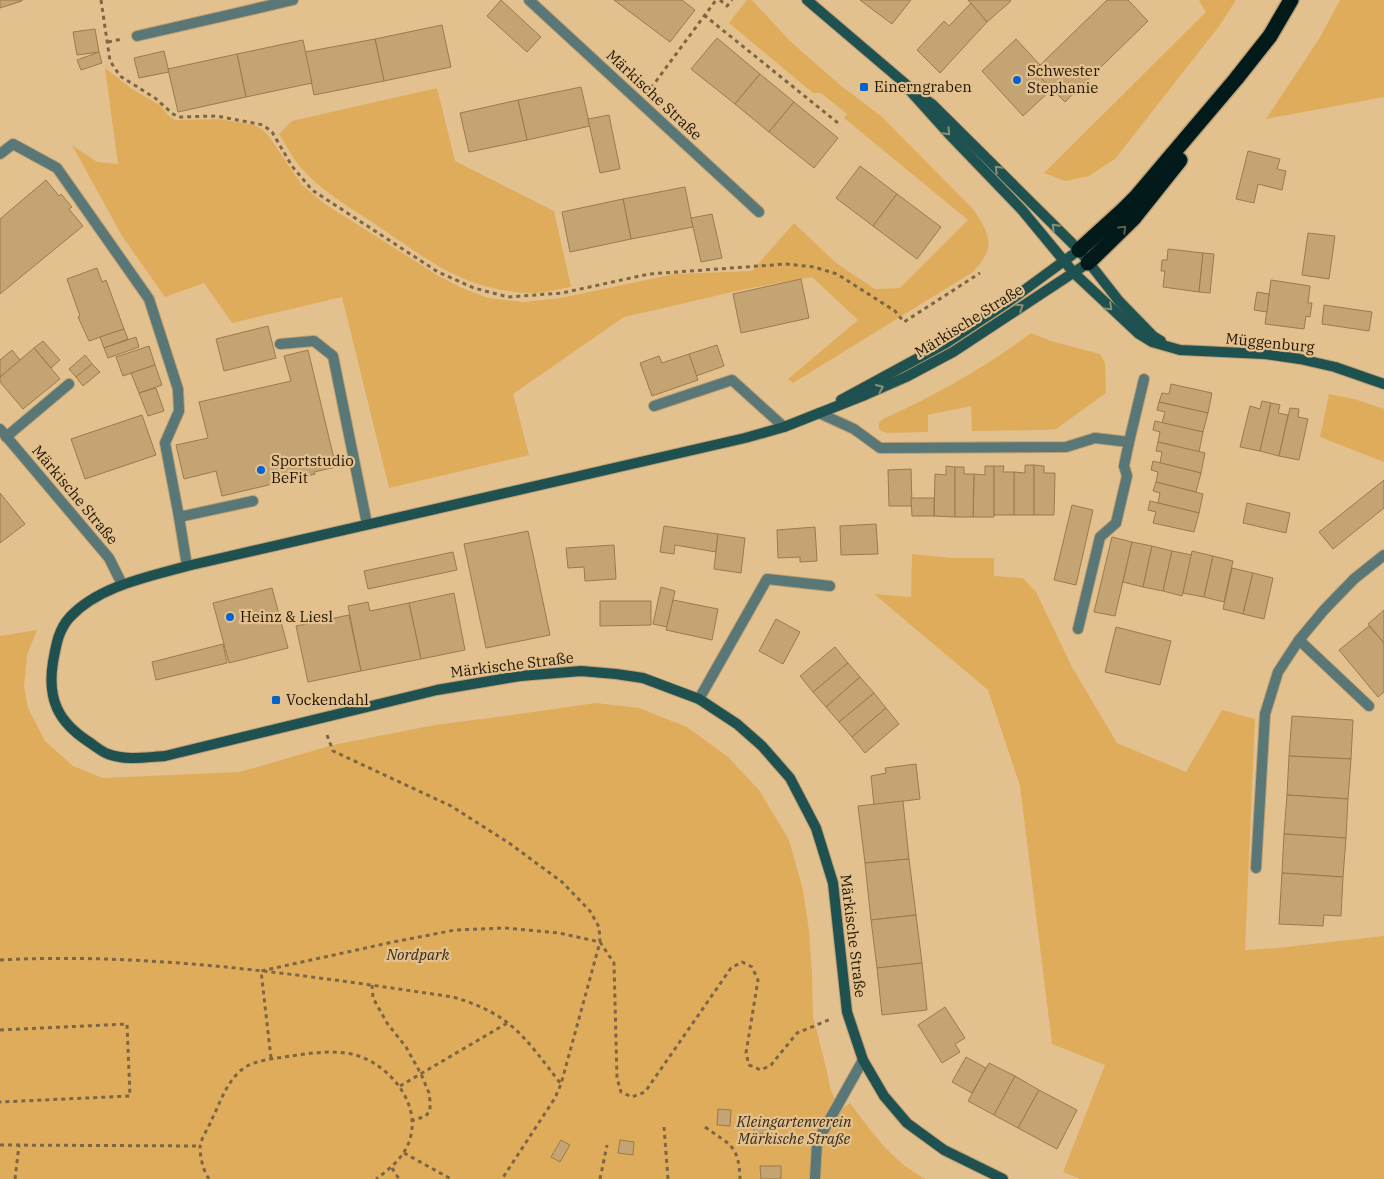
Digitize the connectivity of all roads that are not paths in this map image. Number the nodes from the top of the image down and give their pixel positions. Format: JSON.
{"nodes":[{"id":1,"x":293,"y":0,"type":"edge"},
{"id":2,"x":529,"y":0,"type":"edge"},
{"id":3,"x":806,"y":0,"type":"edge"},
{"id":4,"x":1291,"y":0,"type":"edge"},
{"id":5,"x":137,"y":36,"type":"dead end"},
{"id":6,"x":1236,"y":79,"type":"junction"},
{"id":7,"x":903,"y":83,"type":"junction"},
{"id":8,"x":0,"y":154,"type":"edge"},
{"id":9,"x":759,"y":212,"type":"dead end"},
{"id":10,"x":1079,"y":250,"type":"junction"},
{"id":11,"x":1064,"y":260,"type":"junction"},
{"id":12,"x":1088,"y":263,"type":"junction"},
{"id":13,"x":1074,"y":273,"type":"junction"},
{"id":14,"x":280,"y":344,"type":"dead end"},
{"id":15,"x":1180,"y":350,"type":"junction"},
{"id":16,"x":1144,"y":379,"type":"dead end"},
{"id":17,"x":69,"y":384,"type":"dead end"},
{"id":18,"x":1384,"y":384,"type":"edge"},
{"id":19,"x":654,"y":406,"type":"dead end"},
{"id":20,"x":819,"y":413,"type":"junction"},
{"id":21,"x":784,"y":427,"type":"junction"},
{"id":22,"x":3,"y":433,"type":"edge"},
{"id":23,"x":1129,"y":442,"type":"junction"},
{"id":24,"x":253,"y":501,"type":"dead end"},
{"id":25,"x":179,"y":517,"type":"junction"},
{"id":26,"x":367,"y":524,"type":"junction"},
{"id":27,"x":1384,"y":555,"type":"edge"},
{"id":28,"x":187,"y":566,"type":"junction"},
{"id":29,"x":122,"y":584,"type":"junction"},
{"id":30,"x":830,"y":586,"type":"dead end"},
{"id":31,"x":1078,"y":629,"type":"dead end"},
{"id":32,"x":1299,"y":640,"type":"junction"},
{"id":33,"x":699,"y":699,"type":"junction"},
{"id":34,"x":1369,"y":706,"type":"dead end"},
{"id":35,"x":1256,"y":868,"type":"dead end"},
{"id":36,"x":863,"y":1060,"type":"junction"},
{"id":37,"x":815,"y":1179,"type":"edge"},
{"id":38,"x":1003,"y":1179,"type":"edge"}],
"edges":[{"from":1,"to":5,"type":"street"},
{"from":2,"to":9,"type":"street","name":"Märkische Straße"},
{"from":3,"to":7,"type":"main road"},
{"from":4,"to":6,"type":"highway"},
{"from":6,"to":10,"type":"highway"},
{"from":12,"to":6,"type":"highway","one_way":true},
{"from":10,"to":7,"type":"main road","one_way":true},
{"from":7,"to":11,"type":"main road","one_way":true},
{"from":8,"to":25,"type":"street"},
{"from":10,"to":11,"type":"main road","name":"Märkische Straße"},
{"from":10,"to":12,"type":"main road"},
{"from":11,"to":13,"type":"main road","name":"Müggenburg"},
{"from":11,"to":20,"type":"main road","name":"Märkische Straße"},
{"from":12,"to":13,"type":"main road","name":"Märkische Straße"},
{"from":12,"to":15,"type":"main road","name":"Müggenburg"},
{"from":13,"to":15,"type":"main road","name":"Müggenburg","one_way":true},
{"from":20,"to":13,"type":"main road","name":"Märkische Straße","one_way":true},
{"from":14,"to":26,"type":"street"},
{"from":15,"to":18,"type":"main road","name":"Müggenburg"},
{"from":16,"to":23,"type":"street"},
{"from":17,"to":22,"type":"street"},
{"from":19,"to":21,"type":"street"},
{"from":20,"to":21,"type":"main road","name":"Märkische Straße"},
{"from":20,"to":23,"type":"street"},
{"from":21,"to":26,"type":"main road","name":"Märkische Straße"},
{"from":22,"to":29,"type":"street","name":"Märkische Straße"},
{"from":23,"to":31,"type":"street"},
{"from":24,"to":25,"type":"street"},
{"from":25,"to":28,"type":"street"},
{"from":26,"to":28,"type":"main road","name":"Märkische Straße"},
{"from":27,"to":32,"type":"street"},
{"from":28,"to":29,"type":"main road","name":"Märkische Straße"},
{"from":29,"to":33,"type":"main road","name":"Märkische Straße"},
{"from":30,"to":33,"type":"street"},
{"from":32,"to":34,"type":"street"},
{"from":32,"to":35,"type":"street"},
{"from":33,"to":36,"type":"main road","name":"Märkische Straße"},
{"from":36,"to":37,"type":"street"},
{"from":36,"to":38,"type":"main road","name":"Märkische Straße"}]}
